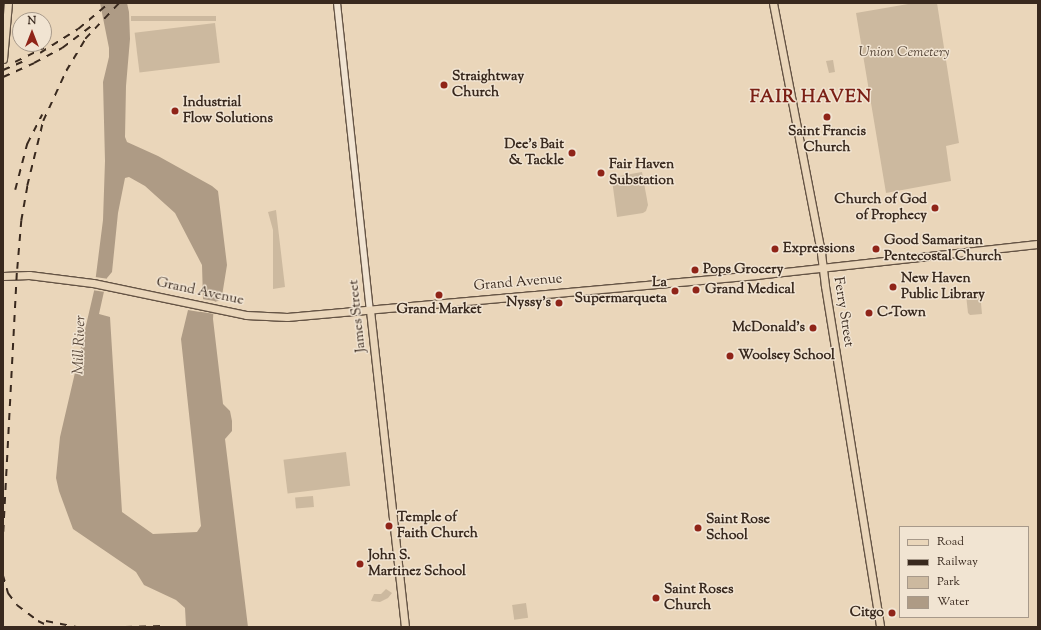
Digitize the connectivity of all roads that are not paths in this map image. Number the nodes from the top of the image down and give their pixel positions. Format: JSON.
{"nodes":[{"id":1,"x":8,"y":3,"type":"edge"},
{"id":2,"x":337,"y":3,"type":"edge"},
{"id":3,"x":773,"y":3,"type":"edge"},
{"id":4,"x":3,"y":59,"type":"edge"},
{"id":5,"x":1038,"y":244,"type":"edge"},
{"id":6,"x":823,"y":268,"type":"junction"},
{"id":7,"x":3,"y":276,"type":"edge"},
{"id":8,"x":370,"y":310,"type":"junction"},
{"id":9,"x":405,"y":627,"type":"edge"},
{"id":10,"x":880,"y":627,"type":"edge"}],
"edges":[{"from":1,"to":4,"type":"main road"},
{"from":2,"to":8,"type":"street","name":"James Street"},
{"from":3,"to":6,"type":"main road","name":"Ferry Street"},
{"from":5,"to":6,"type":"main road","name":"Grand Avenue"},
{"from":6,"to":8,"type":"main road","name":"Grand Avenue"},
{"from":6,"to":10,"type":"main road","name":"Ferry Street"},
{"from":7,"to":8,"type":"main road","name":"Grand Avenue"},
{"from":8,"to":9,"type":"main road","name":"James Street"}]}
